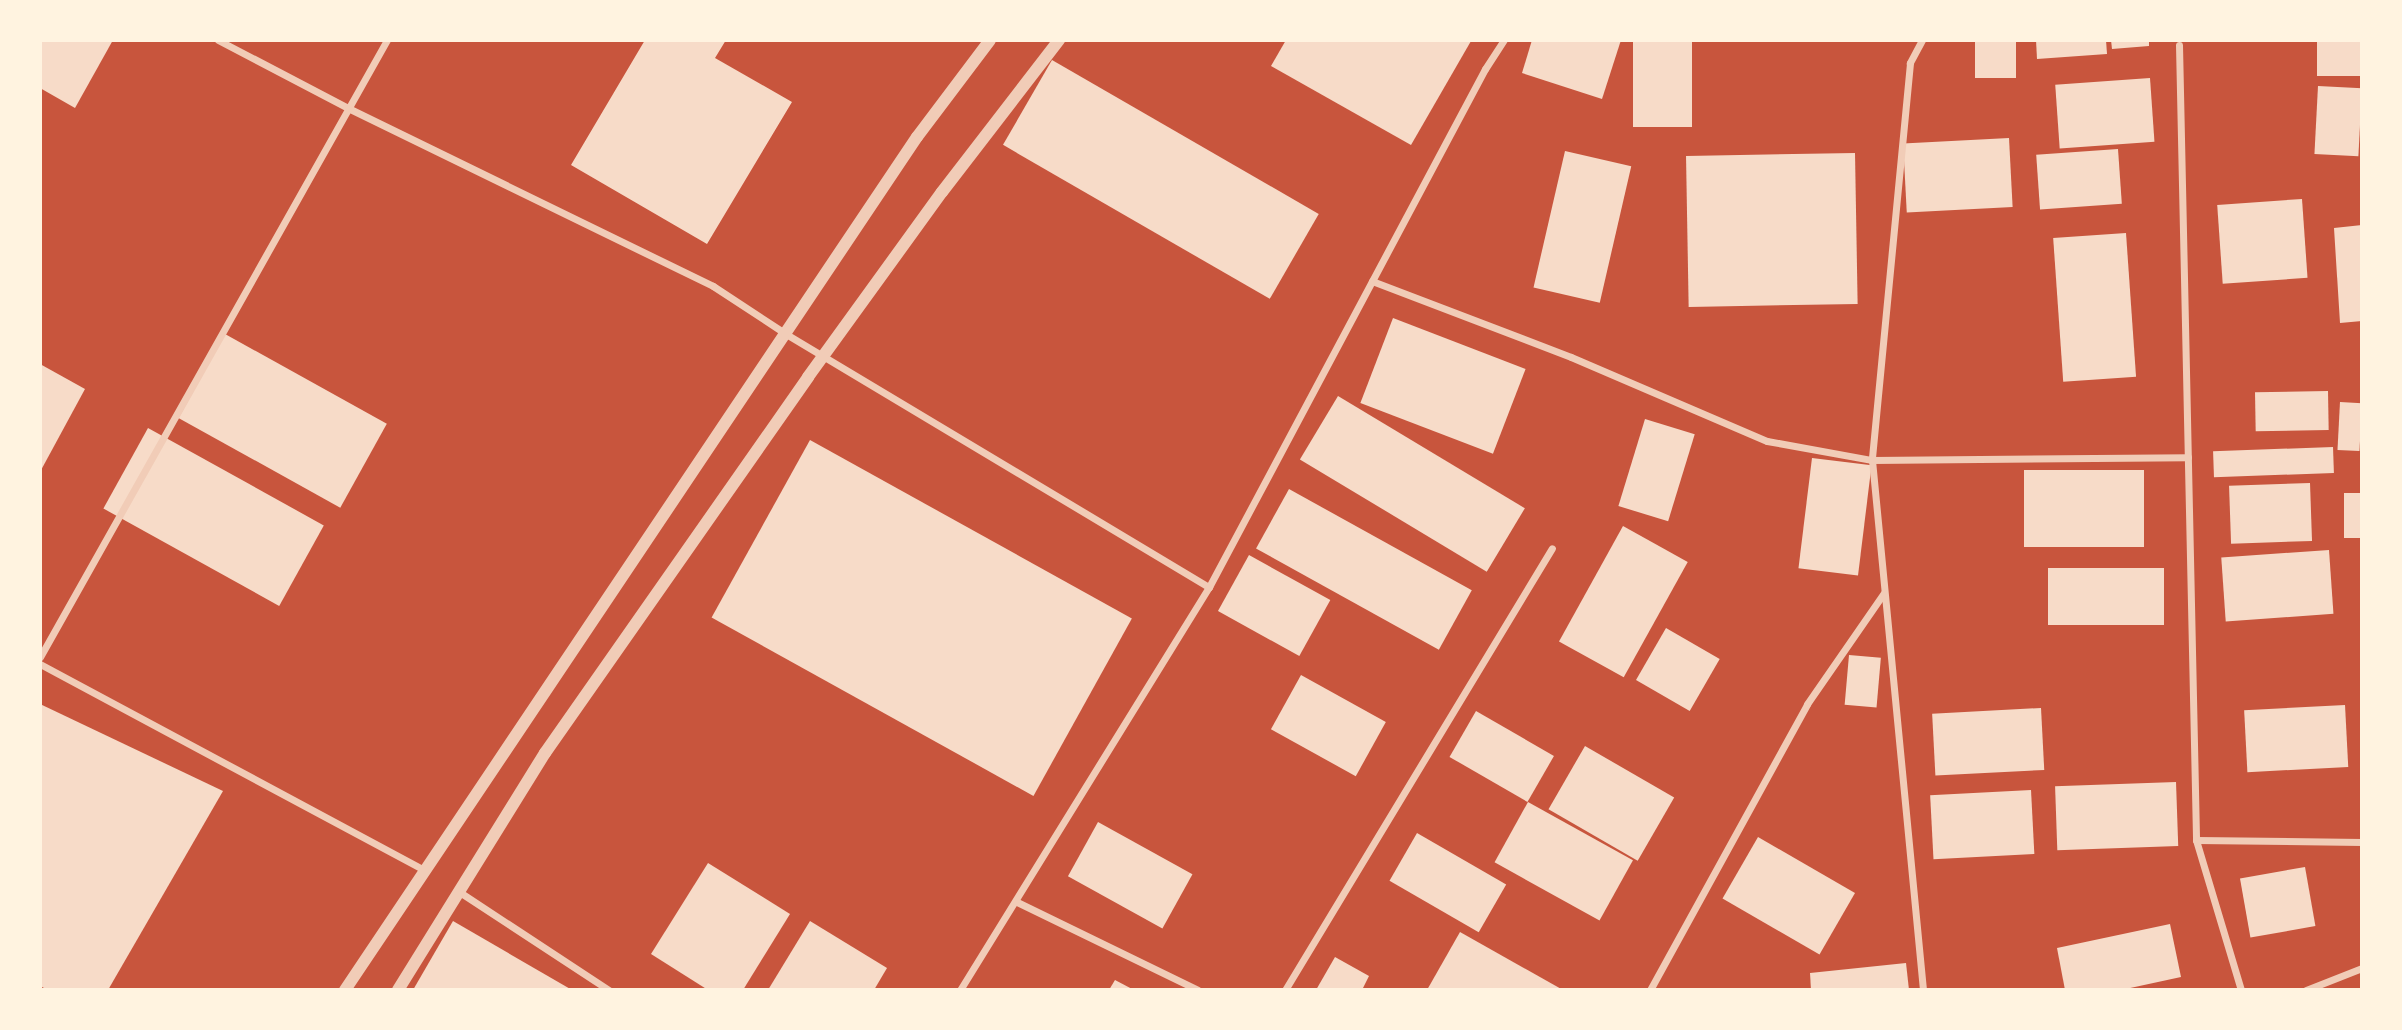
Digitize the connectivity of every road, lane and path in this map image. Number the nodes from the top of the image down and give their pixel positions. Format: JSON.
{"nodes":[{"id":1,"x":218,"y":40,"type":"edge"},
{"id":2,"x":387,"y":40,"type":"edge"},
{"id":3,"x":990,"y":40,"type":"edge"},
{"id":4,"x":1059,"y":40,"type":"edge"},
{"id":5,"x":1504,"y":40,"type":"edge"},
{"id":6,"x":1922,"y":40,"type":"edge"},
{"id":7,"x":2179,"y":45,"type":"dead end"},
{"id":8,"x":348,"y":108,"type":"junction"},
{"id":9,"x":1373,"y":281,"type":"junction"},
{"id":10,"x":786,"y":334,"type":"junction"},
{"id":11,"x":823,"y":356,"type":"junction"},
{"id":12,"x":2188,"y":457,"type":"junction"},
{"id":13,"x":1872,"y":460,"type":"junction"},
{"id":14,"x":1552,"y":548,"type":"dead end"},
{"id":15,"x":1209,"y":587,"type":"junction"},
{"id":16,"x":1884,"y":592,"type":"junction"},
{"id":17,"x":40,"y":657,"type":"edge"},
{"id":18,"x":40,"y":664,"type":"edge"},
{"id":19,"x":2196,"y":840,"type":"junction"},
{"id":20,"x":2362,"y":842,"type":"edge"},
{"id":21,"x":424,"y":870,"type":"junction"},
{"id":22,"x":458,"y":891,"type":"junction"},
{"id":23,"x":1017,"y":902,"type":"junction"},
{"id":24,"x":2362,"y":968,"type":"edge"},
{"id":25,"x":345,"y":990,"type":"edge"},
{"id":26,"x":398,"y":990,"type":"edge"},
{"id":27,"x":609,"y":990,"type":"edge"},
{"id":28,"x":960,"y":990,"type":"edge"},
{"id":29,"x":1198,"y":990,"type":"edge"},
{"id":30,"x":1285,"y":990,"type":"edge"},
{"id":31,"x":1650,"y":990,"type":"edge"},
{"id":32,"x":1923,"y":990,"type":"edge"},
{"id":33,"x":2241,"y":990,"type":"edge"},
{"id":34,"x":2306,"y":990,"type":"edge"}],
"edges":[{"from":1,"to":8,"type":"street"},
{"from":2,"to":8,"type":"street"},
{"from":3,"to":10,"type":"street"},
{"from":4,"to":11,"type":"street"},
{"from":5,"to":9,"type":"street"},
{"from":6,"to":13,"type":"street"},
{"from":7,"to":12,"type":"street"},
{"from":8,"to":10,"type":"street"},
{"from":8,"to":17,"type":"street"},
{"from":9,"to":13,"type":"street"},
{"from":9,"to":15,"type":"street"},
{"from":10,"to":11,"type":"street"},
{"from":10,"to":21,"type":"street"},
{"from":11,"to":15,"type":"street"},
{"from":11,"to":22,"type":"street"},
{"from":12,"to":13,"type":"street"},
{"from":12,"to":19,"type":"street"},
{"from":13,"to":16,"type":"street"},
{"from":14,"to":30,"type":"street"},
{"from":15,"to":23,"type":"street"},
{"from":16,"to":31,"type":"street"},
{"from":16,"to":32,"type":"street"},
{"from":18,"to":21,"type":"street"},
{"from":19,"to":20,"type":"street"},
{"from":19,"to":33,"type":"street"},
{"from":21,"to":25,"type":"street"},
{"from":22,"to":26,"type":"street"},
{"from":22,"to":27,"type":"street"},
{"from":23,"to":28,"type":"street"},
{"from":23,"to":29,"type":"street"},
{"from":24,"to":34,"type":"street"}]}
